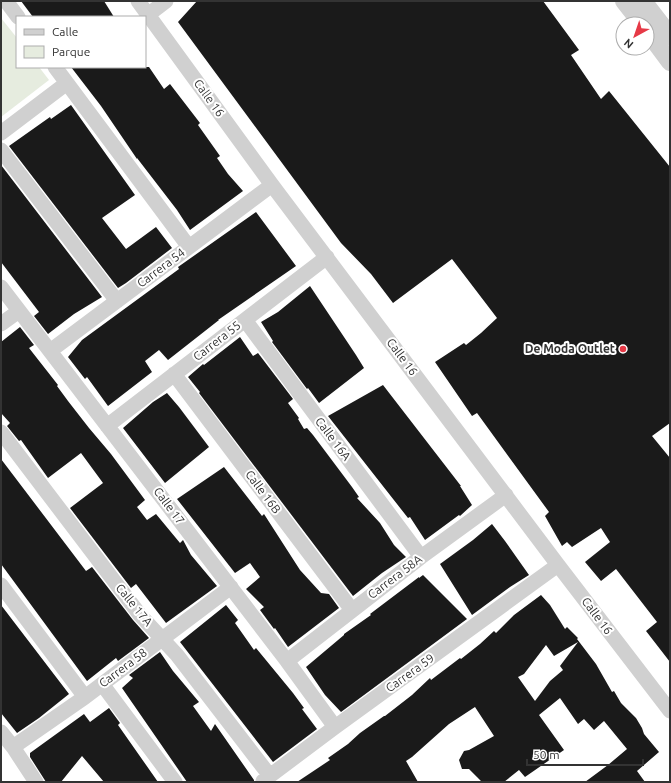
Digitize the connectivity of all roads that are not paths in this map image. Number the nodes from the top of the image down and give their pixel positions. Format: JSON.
{"nodes":[{"id":1,"x":6,"y":1,"type":"edge"},
{"id":2,"x":138,"y":1,"type":"edge"},
{"id":3,"x":166,"y":1,"type":"edge"},
{"id":4,"x":624,"y":1,"type":"edge"},
{"id":5,"x":643,"y":1,"type":"edge"},
{"id":6,"x":148,"y":14,"type":"junction"},
{"id":7,"x":17,"y":16,"type":"edge"},
{"id":8,"x":636,"y":16,"type":"edge"},
{"id":9,"x":670,"y":36,"type":"edge"},
{"id":10,"x":655,"y":42,"type":"edge"},
{"id":11,"x":670,"y":62,"type":"edge"},
{"id":12,"x":56,"y":68,"type":"edge"},
{"id":13,"x":67,"y":83,"type":"junction"},
{"id":14,"x":1,"y":132,"type":"edge"},
{"id":15,"x":1,"y":150,"type":"edge"},
{"id":16,"x":272,"y":185,"type":"junction"},
{"id":17,"x":189,"y":247,"type":"junction"},
{"id":18,"x":326,"y":257,"type":"junction"},
{"id":19,"x":1,"y":287,"type":"edge"},
{"id":20,"x":117,"y":301,"type":"junction"},
{"id":21,"x":19,"y":311,"type":"junction"},
{"id":22,"x":245,"y":320,"type":"junction"},
{"id":23,"x":1,"y":324,"type":"edge"},
{"id":24,"x":50,"y":351,"type":"junction"},
{"id":25,"x":174,"y":374,"type":"junction"},
{"id":26,"x":107,"y":426,"type":"junction"},
{"id":27,"x":1,"y":432,"type":"edge"},
{"id":28,"x":506,"y":495,"type":"junction"},
{"id":29,"x":421,"y":557,"type":"junction"},
{"id":30,"x":558,"y":565,"type":"junction"},
{"id":31,"x":1,"y":585,"type":"edge"},
{"id":32,"x":231,"y":587,"type":"junction"},
{"id":33,"x":352,"y":610,"type":"junction"},
{"id":34,"x":162,"y":639,"type":"junction"},
{"id":35,"x":287,"y":661,"type":"junction"},
{"id":36,"x":102,"y":684,"type":"junction"},
{"id":37,"x":85,"y":697,"type":"junction"},
{"id":38,"x":670,"y":711,"type":"edge"},
{"id":39,"x":335,"y":728,"type":"junction"},
{"id":40,"x":1,"y":732,"type":"edge"},
{"id":41,"x":13,"y":747,"type":"junction"},
{"id":42,"x":266,"y":779,"type":"edge"},
{"id":43,"x":36,"y":782,"type":"edge"},
{"id":44,"x":175,"y":782,"type":"edge"}],
"edges":[{"from":1,"to":7,"type":"street"},
{"from":2,"to":6,"type":"street","name":"Calle 16"},
{"from":3,"to":6,"type":"street"},
{"from":4,"to":8,"type":"street"},
{"from":5,"to":9,"type":"street"},
{"from":6,"to":16,"type":"street","name":"Calle 16"},
{"from":10,"to":11,"type":"street"},
{"from":12,"to":13,"type":"street"},
{"from":13,"to":14,"type":"street"},
{"from":13,"to":17,"type":"street"},
{"from":15,"to":20,"type":"street"},
{"from":16,"to":17,"type":"street","name":"Carrera 54"},
{"from":16,"to":18,"type":"street","name":"Calle 16"},
{"from":17,"to":20,"type":"street","name":"Carrera 54"},
{"from":18,"to":22,"type":"street","name":"Carrera 55"},
{"from":18,"to":28,"type":"street","name":"Calle 16"},
{"from":19,"to":21,"type":"street","name":"Calle 17"},
{"from":20,"to":24,"type":"street","name":"Carrera 54"},
{"from":21,"to":23,"type":"street"},
{"from":21,"to":24,"type":"street","name":"Calle 17"},
{"from":22,"to":25,"type":"street","name":"Carrera 55"},
{"from":22,"to":29,"type":"street","name":"Calle 16A"},
{"from":24,"to":26,"type":"street","name":"Calle 17"},
{"from":25,"to":26,"type":"street","name":"Carrera 55"},
{"from":25,"to":33,"type":"street","name":"Calle 16B"},
{"from":26,"to":32,"type":"street","name":"Calle 17"},
{"from":27,"to":34,"type":"street","name":"Calle 17A"},
{"from":28,"to":29,"type":"street","name":"Carrera 58A"},
{"from":28,"to":30,"type":"street","name":"Calle 16"},
{"from":29,"to":33,"type":"street","name":"Carrera 58A"},
{"from":30,"to":38,"type":"street","name":"Calle 16"},
{"from":30,"to":39,"type":"street","name":"Carrera 59"},
{"from":31,"to":37,"type":"street"},
{"from":32,"to":34,"type":"street","name":"Carrera 58"},
{"from":32,"to":35,"type":"street","name":"Calle 17"},
{"from":33,"to":35,"type":"street","name":"Carrera 58A"},
{"from":34,"to":36,"type":"street","name":"Carrera 58"},
{"from":34,"to":42,"type":"street","name":"Calle 17A"},
{"from":35,"to":39,"type":"street","name":"Calle 17"},
{"from":36,"to":37,"type":"street","name":"Carrera 58"},
{"from":36,"to":44,"type":"street"},
{"from":37,"to":41,"type":"street","name":"Carrera 58"},
{"from":39,"to":42,"type":"street","name":"Carrera 59"},
{"from":40,"to":41,"type":"street"},
{"from":41,"to":43,"type":"street"}]}
